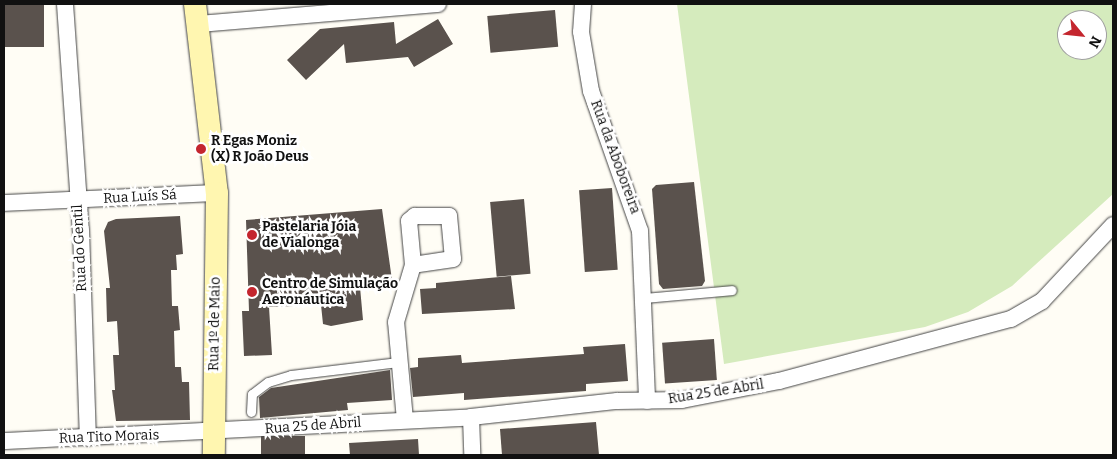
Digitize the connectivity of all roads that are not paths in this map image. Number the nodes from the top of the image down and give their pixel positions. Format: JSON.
{"nodes":[{"id":1,"x":65,"y":4,"type":"edge"},
{"id":2,"x":438,"y":4,"type":"edge"},
{"id":3,"x":583,"y":4,"type":"edge"},
{"id":4,"x":197,"y":14,"type":"edge"},
{"id":5,"x":216,"y":193,"type":"junction"},
{"id":6,"x":78,"y":201,"type":"junction"},
{"id":7,"x":4,"y":203,"type":"edge"},
{"id":8,"x":1113,"y":225,"type":"edge"},
{"id":9,"x":413,"y":265,"type":"dead end"},
{"id":10,"x":732,"y":290,"type":"dead end"},
{"id":11,"x":643,"y":298,"type":"junction"},
{"id":12,"x":398,"y":362,"type":"junction"},
{"id":13,"x":648,"y":400,"type":"junction"},
{"id":14,"x":251,"y":412,"type":"dead end"},
{"id":15,"x":471,"y":417,"type":"junction"},
{"id":16,"x":405,"y":420,"type":"junction"},
{"id":17,"x":88,"y":438,"type":"junction"},
{"id":18,"x":4,"y":442,"type":"edge"},
{"id":19,"x":214,"y":444,"type":"edge"},
{"id":20,"x":472,"y":455,"type":"edge"}],
"edges":[{"from":1,"to":6,"type":"street","name":"Rua do Gentil"},
{"from":2,"to":4,"type":"street"},
{"from":3,"to":11,"type":"street","name":"Rua da Aboboreira"},
{"from":4,"to":5,"type":"street","name":"Rua 1º de Maio"},
{"from":5,"to":6,"type":"street","name":"Rua Luís Sá"},
{"from":5,"to":19,"type":"street","name":"Rua 1º de Maio"},
{"from":6,"to":7,"type":"street","name":"Rua Luís Sá"},
{"from":6,"to":17,"type":"street","name":"Rua do Gentil"},
{"from":8,"to":13,"type":"street","name":"Rua 25 de Abril"},
{"from":9,"to":12,"type":"street"},
{"from":10,"to":11,"type":"lane"},
{"from":11,"to":13,"type":"street","name":"Rua da Aboboreira"},
{"from":12,"to":14,"type":"lane"},
{"from":12,"to":16,"type":"street"},
{"from":13,"to":15,"type":"street","name":"Rua 25 de Abril"},
{"from":15,"to":16,"type":"street","name":"Rua 25 de Abril"},
{"from":15,"to":20,"type":"street"},
{"from":16,"to":19,"type":"street","name":"Rua 25 de Abril"},
{"from":17,"to":18,"type":"street","name":"Rua Tito Morais"},
{"from":17,"to":19,"type":"street","name":"Rua Tito Morais"}]}
